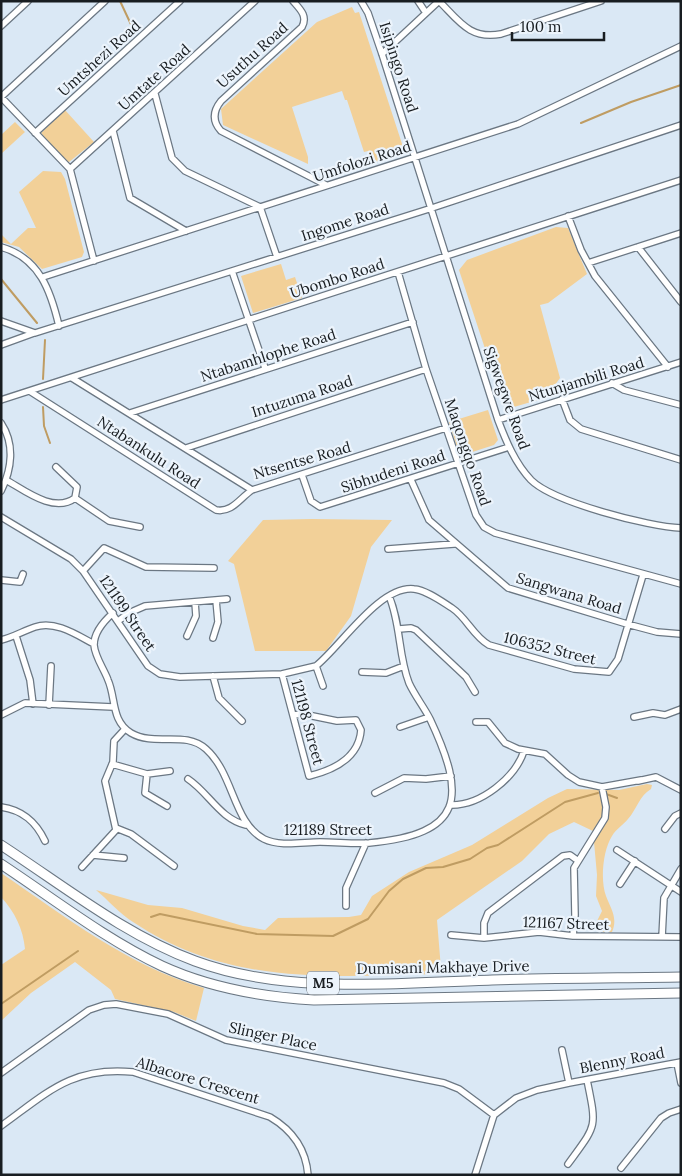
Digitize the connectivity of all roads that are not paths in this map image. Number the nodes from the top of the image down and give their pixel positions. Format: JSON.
{"nodes":[{"id":1,"x":28,"y":1,"type":"edge"},
{"id":2,"x":104,"y":1,"type":"edge"},
{"id":3,"x":180,"y":1,"type":"edge"},
{"id":4,"x":255,"y":1,"type":"edge"},
{"id":5,"x":293,"y":1,"type":"edge"},
{"id":6,"x":361,"y":1,"type":"edge"},
{"id":7,"x":418,"y":1,"type":"edge"},
{"id":8,"x":439,"y":1,"type":"edge"},
{"id":9,"x":601,"y":1,"type":"edge"},
{"id":10,"x":426,"y":13,"type":"junction"},
{"id":11,"x":1,"y":26,"type":"edge"},
{"id":12,"x":681,"y":46,"type":"edge"},
{"id":13,"x":382,"y":54,"type":"junction"},
{"id":14,"x":154,"y":94,"type":"junction"},
{"id":15,"x":1,"y":97,"type":"edge"},
{"id":16,"x":681,"y":125,"type":"edge"},
{"id":17,"x":113,"y":132,"type":"junction"},
{"id":18,"x":36,"y":133,"type":"junction"},
{"id":19,"x":414,"y":157,"type":"junction"},
{"id":20,"x":70,"y":170,"type":"junction"},
{"id":21,"x":681,"y":180,"type":"edge"},
{"id":22,"x":326,"y":185,"type":"junction"},
{"id":23,"x":260,"y":207,"type":"junction"},
{"id":24,"x":432,"y":208,"type":"junction"},
{"id":25,"x":568,"y":216,"type":"junction"},
{"id":26,"x":186,"y":231,"type":"junction"},
{"id":27,"x":681,"y":233,"type":"edge"},
{"id":28,"x":638,"y":247,"type":"junction"},
{"id":29,"x":1,"y":248,"type":"edge"},
{"id":30,"x":446,"y":256,"type":"junction"},
{"id":31,"x":277,"y":257,"type":"junction"},
{"id":32,"x":94,"y":261,"type":"junction"},
{"id":33,"x":588,"y":263,"type":"junction"},
{"id":34,"x":232,"y":271,"type":"junction"},
{"id":35,"x":398,"y":272,"type":"junction"},
{"id":36,"x":43,"y":277,"type":"junction"},
{"id":37,"x":681,"y":302,"type":"edge"},
{"id":38,"x":250,"y":320,"type":"junction"},
{"id":39,"x":1,"y":321,"type":"edge"},
{"id":40,"x":413,"y":322,"type":"junction"},
{"id":41,"x":59,"y":326,"type":"junction"},
{"id":42,"x":15,"y":327,"type":"junction"},
{"id":43,"x":35,"y":333,"type":"junction"},
{"id":44,"x":16,"y":340,"type":"junction"},
{"id":45,"x":1,"y":345,"type":"edge"},
{"id":46,"x":681,"y":362,"type":"edge"},
{"id":47,"x":668,"y":366,"type":"junction"},
{"id":48,"x":265,"y":368,"type":"junction"},
{"id":49,"x":426,"y":369,"type":"junction"},
{"id":50,"x":72,"y":378,"type":"junction"},
{"id":51,"x":612,"y":383,"type":"junction"},
{"id":52,"x":31,"y":392,"type":"junction"},
{"id":53,"x":562,"y":399,"type":"junction"},
{"id":54,"x":1,"y":400,"type":"edge"},
{"id":55,"x":681,"y":406,"type":"edge"},
{"id":56,"x":130,"y":413,"type":"junction"},
{"id":57,"x":498,"y":420,"type":"junction"},
{"id":58,"x":1,"y":424,"type":"edge"},
{"id":59,"x":446,"y":428,"type":"junction"},
{"id":60,"x":509,"y":447,"type":"junction"},
{"id":61,"x":186,"y":448,"type":"junction"},
{"id":62,"x":681,"y":460,"type":"edge"},
{"id":63,"x":459,"y":463,"type":"junction"},
{"id":64,"x":56,"y":466,"type":"dead end"},
{"id":65,"x":302,"y":475,"type":"junction"},
{"id":66,"x":6,"y":480,"type":"junction"},
{"id":67,"x":411,"y":480,"type":"junction"},
{"id":68,"x":252,"y":490,"type":"junction"},
{"id":69,"x":1,"y":491,"type":"edge"},
{"id":70,"x":75,"y":498,"type":"junction"},
{"id":71,"x":1,"y":517,"type":"edge"},
{"id":72,"x":140,"y":527,"type":"dead end"},
{"id":73,"x":681,"y":528,"type":"edge"},
{"id":74,"x":454,"y":544,"type":"junction"},
{"id":75,"x":388,"y":549,"type":"dead end"},
{"id":76,"x":214,"y":568,"type":"dead end"},
{"id":77,"x":84,"y":571,"type":"junction"},
{"id":78,"x":23,"y":574,"type":"dead end"},
{"id":79,"x":643,"y":575,"type":"junction"},
{"id":80,"x":1,"y":580,"type":"edge"},
{"id":81,"x":681,"y":584,"type":"edge"},
{"id":82,"x":389,"y":596,"type":"junction"},
{"id":83,"x":227,"y":599,"type":"dead end"},
{"id":84,"x":216,"y":600,"type":"junction"},
{"id":85,"x":195,"y":602,"type":"junction"},
{"id":86,"x":113,"y":614,"type":"junction"},
{"id":87,"x":118,"y":621,"type":"junction"},
{"id":88,"x":627,"y":624,"type":"junction"},
{"id":89,"x":399,"y":629,"type":"junction"},
{"id":90,"x":681,"y":634,"type":"edge"},
{"id":91,"x":16,"y":636,"type":"junction"},
{"id":92,"x":187,"y":636,"type":"dead end"},
{"id":93,"x":214,"y":638,"type":"dead end"},
{"id":94,"x":1,"y":640,"type":"edge"},
{"id":95,"x":94,"y":644,"type":"junction"},
{"id":96,"x":51,"y":666,"type":"dead end"},
{"id":97,"x":316,"y":666,"type":"junction"},
{"id":98,"x":404,"y":666,"type":"junction"},
{"id":99,"x":362,"y":672,"type":"dead end"},
{"id":100,"x":282,"y":674,"type":"junction"},
{"id":101,"x":214,"y":676,"type":"junction"},
{"id":102,"x":323,"y":686,"type":"dead end"},
{"id":103,"x":475,"y":692,"type":"dead end"},
{"id":104,"x":34,"y":704,"type":"junction"},
{"id":105,"x":49,"y":705,"type":"junction"},
{"id":106,"x":113,"y":707,"type":"junction"},
{"id":107,"x":681,"y":709,"type":"edge"},
{"id":108,"x":1,"y":715,"type":"edge"},
{"id":109,"x":293,"y":715,"type":"junction"},
{"id":110,"x":429,"y":717,"type":"junction"},
{"id":111,"x":634,"y":717,"type":"dead end"},
{"id":112,"x":242,"y":721,"type":"dead end"},
{"id":113,"x":476,"y":722,"type":"dead end"},
{"id":114,"x":400,"y":727,"type":"dead end"},
{"id":115,"x":125,"y":729,"type":"junction"},
{"id":116,"x":524,"y":751,"type":"junction"},
{"id":117,"x":112,"y":764,"type":"junction"},
{"id":118,"x":170,"y":771,"type":"dead end"},
{"id":119,"x":147,"y":774,"type":"junction"},
{"id":120,"x":451,"y":776,"type":"junction"},
{"id":121,"x":188,"y":779,"type":"dead end"},
{"id":122,"x":641,"y":780,"type":"dead end"},
{"id":123,"x":632,"y":782,"type":"junction"},
{"id":124,"x":602,"y":787,"type":"junction"},
{"id":125,"x":681,"y":790,"type":"edge"},
{"id":126,"x":375,"y":793,"type":"dead end"},
{"id":127,"x":452,"y":805,"type":"junction"},
{"id":128,"x":167,"y":806,"type":"dead end"},
{"id":129,"x":1,"y":807,"type":"edge"},
{"id":130,"x":681,"y":813,"type":"edge"},
{"id":131,"x":246,"y":825,"type":"junction"},
{"id":132,"x":116,"y":828,"type":"junction"},
{"id":133,"x":665,"y":829,"type":"dead end"},
{"id":134,"x":44,"y":841,"type":"dead end"},
{"id":135,"x":366,"y":843,"type":"junction"},
{"id":136,"x":1,"y":845,"type":"edge"},
{"id":137,"x":617,"y":850,"type":"dead end"},
{"id":138,"x":93,"y":855,"type":"junction"},
{"id":139,"x":124,"y":858,"type":"dead end"},
{"id":140,"x":577,"y":860,"type":"junction"},
{"id":141,"x":635,"y":861,"type":"junction"},
{"id":142,"x":1,"y":864,"type":"edge"},
{"id":143,"x":174,"y":866,"type":"dead end"},
{"id":144,"x":82,"y":867,"type":"dead end"},
{"id":145,"x":681,"y":869,"type":"edge"},
{"id":146,"x":620,"y":884,"type":"dead end"},
{"id":147,"x":670,"y":884,"type":"junction"},
{"id":148,"x":681,"y":892,"type":"edge"},
{"id":149,"x":346,"y":906,"type":"dead end"},
{"id":150,"x":451,"y":935,"type":"dead end"},
{"id":151,"x":573,"y":936,"type":"junction"},
{"id":152,"x":484,"y":938,"type":"junction"},
{"id":153,"x":662,"y":938,"type":"junction"},
{"id":154,"x":681,"y":938,"type":"edge"},
{"id":155,"x":681,"y":977,"type":"edge"},
{"id":156,"x":681,"y":993,"type":"edge"},
{"id":157,"x":562,"y":1050,"type":"dead end"},
{"id":158,"x":679,"y":1062,"type":"edge"},
{"id":159,"x":1,"y":1072,"type":"edge"},
{"id":160,"x":587,"y":1080,"type":"junction"},
{"id":161,"x":568,"y":1083,"type":"junction"},
{"id":162,"x":681,"y":1083,"type":"edge"},
{"id":163,"x":681,"y":1109,"type":"edge"},
{"id":164,"x":494,"y":1115,"type":"junction"},
{"id":165,"x":1,"y":1126,"type":"edge"},
{"id":166,"x":568,"y":1164,"type":"dead end"},
{"id":167,"x":621,"y":1168,"type":"dead end"},
{"id":168,"x":308,"y":1175,"type":"edge"},
{"id":169,"x":475,"y":1175,"type":"edge"}],
"edges":[{"from":1,"to":11,"type":"street"},
{"from":2,"to":15,"type":"street"},
{"from":3,"to":18,"type":"street","name":"Umtshezi Road"},
{"from":4,"to":14,"type":"street","name":"Umtate Road"},
{"from":5,"to":22,"type":"street","name":"Usuthu Road"},
{"from":6,"to":13,"type":"street","name":"Isipingo Road"},
{"from":7,"to":10,"type":"street"},
{"from":8,"to":9,"type":"street"},
{"from":8,"to":10,"type":"street"},
{"from":10,"to":13,"type":"street"},
{"from":12,"to":19,"type":"street","name":"Umfolozi Road"},
{"from":13,"to":19,"type":"street","name":"Isipingo Road"},
{"from":14,"to":17,"type":"street","name":"Umtate Road"},
{"from":14,"to":23,"type":"street"},
{"from":15,"to":18,"type":"street"},
{"from":16,"to":24,"type":"street","name":"Ingome Road"},
{"from":17,"to":20,"type":"street","name":"Umtate Road"},
{"from":17,"to":26,"type":"street"},
{"from":18,"to":20,"type":"street"},
{"from":19,"to":22,"type":"street","name":"Umfolozi Road"},
{"from":19,"to":24,"type":"street","name":"Isipingo Road"},
{"from":20,"to":32,"type":"street"},
{"from":21,"to":25,"type":"street","name":"Ubombo Road"},
{"from":22,"to":23,"type":"street","name":"Umfolozi Road"},
{"from":23,"to":26,"type":"street","name":"Umfolozi Road"},
{"from":23,"to":31,"type":"street"},
{"from":24,"to":30,"type":"street","name":"Isipingo Road"},
{"from":24,"to":31,"type":"street","name":"Ingome Road"},
{"from":25,"to":30,"type":"street","name":"Ubombo Road"},
{"from":25,"to":33,"type":"street"},
{"from":26,"to":32,"type":"street","name":"Umfolozi Road"},
{"from":27,"to":28,"type":"street"},
{"from":28,"to":33,"type":"street"},
{"from":28,"to":37,"type":"street"},
{"from":29,"to":36,"type":"street"},
{"from":30,"to":35,"type":"street","name":"Ubombo Road"},
{"from":30,"to":57,"type":"street","name":"Sigwegwe Road"},
{"from":31,"to":34,"type":"street","name":"Ingome Road"},
{"from":32,"to":36,"type":"street","name":"Umfolozi Road"},
{"from":33,"to":47,"type":"street"},
{"from":34,"to":38,"type":"street"},
{"from":34,"to":41,"type":"street","name":"Ingome Road"},
{"from":35,"to":38,"type":"street","name":"Ubombo Road"},
{"from":35,"to":40,"type":"street","name":"Maqongqo Road"},
{"from":36,"to":41,"type":"street"},
{"from":38,"to":48,"type":"street"},
{"from":38,"to":50,"type":"street","name":"Ubombo Road"},
{"from":39,"to":42,"type":"street"},
{"from":40,"to":48,"type":"street","name":"Ntabamhlophe Road"},
{"from":40,"to":49,"type":"street","name":"Maqongqo Road"},
{"from":41,"to":43,"type":"street","name":"Ingome Road"},
{"from":42,"to":43,"type":"street"},
{"from":42,"to":44,"type":"street"},
{"from":43,"to":44,"type":"street","name":"Ingome Road"},
{"from":44,"to":45,"type":"street","name":"Ingome Road"},
{"from":46,"to":47,"type":"street","name":"Ntunjambili Road"},
{"from":47,"to":51,"type":"street","name":"Ntunjambili Road"},
{"from":48,"to":56,"type":"street","name":"Ntabamhlophe Road"},
{"from":49,"to":59,"type":"street","name":"Maqongqo Road"},
{"from":49,"to":61,"type":"street","name":"Intuzuma Road"},
{"from":50,"to":52,"type":"street","name":"Ubombo Road"},
{"from":50,"to":56,"type":"street","name":"Ntsentse Road"},
{"from":51,"to":53,"type":"street","name":"Ntunjambili Road"},
{"from":51,"to":55,"type":"street"},
{"from":52,"to":54,"type":"street","name":"Ubombo Road"},
{"from":52,"to":68,"type":"street","name":"Ntabankulu Road"},
{"from":53,"to":57,"type":"street","name":"Ntunjambili Road"},
{"from":53,"to":62,"type":"street"},
{"from":56,"to":61,"type":"street","name":"Ntsentse Road"},
{"from":57,"to":60,"type":"street","name":"Sigwegwe Road"},
{"from":58,"to":66,"type":"street"},
{"from":59,"to":63,"type":"street","name":"Maqongqo Road"},
{"from":59,"to":65,"type":"street","name":"Ntsentse Road"},
{"from":60,"to":63,"type":"street","name":"Sibhudeni Road"},
{"from":60,"to":73,"type":"street","name":"Sigwegwe Road"},
{"from":61,"to":68,"type":"street","name":"Ntsentse Road"},
{"from":63,"to":67,"type":"street","name":"Sibhudeni Road"},
{"from":63,"to":79,"type":"street","name":"Maqongqo Road"},
{"from":64,"to":70,"type":"street"},
{"from":65,"to":67,"type":"street","name":"Sibhudeni Road"},
{"from":65,"to":68,"type":"street","name":"Ntsentse Road"},
{"from":66,"to":69,"type":"street"},
{"from":66,"to":70,"type":"street"},
{"from":67,"to":74,"type":"street","name":"Sangwana Road"},
{"from":70,"to":72,"type":"street"},
{"from":71,"to":77,"type":"street","name":"121199 Street"},
{"from":74,"to":75,"type":"street"},
{"from":74,"to":88,"type":"street","name":"Sangwana Road"},
{"from":76,"to":77,"type":"street"},
{"from":77,"to":86,"type":"street","name":"121199 Street"},
{"from":78,"to":80,"type":"street"},
{"from":79,"to":81,"type":"street","name":"Maqongqo Road"},
{"from":79,"to":88,"type":"street","name":"106352 Street"},
{"from":82,"to":88,"type":"street","name":"106352 Street"},
{"from":82,"to":89,"type":"street"},
{"from":82,"to":97,"type":"street","name":"106352 Street"},
{"from":83,"to":84,"type":"street"},
{"from":84,"to":85,"type":"street"},
{"from":84,"to":93,"type":"street"},
{"from":85,"to":87,"type":"street"},
{"from":85,"to":92,"type":"street"},
{"from":86,"to":87,"type":"street","name":"121199 Street"},
{"from":86,"to":95,"type":"street"},
{"from":87,"to":101,"type":"street","name":"121199 Street"},
{"from":88,"to":90,"type":"street","name":"Sangwana Road"},
{"from":89,"to":98,"type":"street"},
{"from":89,"to":103,"type":"street"},
{"from":91,"to":94,"type":"street"},
{"from":91,"to":95,"type":"street"},
{"from":91,"to":104,"type":"street"},
{"from":95,"to":106,"type":"street"},
{"from":96,"to":105,"type":"street"},
{"from":97,"to":100,"type":"street","name":"121199 Street"},
{"from":97,"to":102,"type":"street"},
{"from":98,"to":99,"type":"street"},
{"from":98,"to":110,"type":"street"},
{"from":100,"to":101,"type":"street","name":"121199 Street"},
{"from":100,"to":109,"type":"street","name":"121198 Street"},
{"from":101,"to":112,"type":"street"},
{"from":104,"to":105,"type":"street"},
{"from":104,"to":108,"type":"street"},
{"from":105,"to":106,"type":"street"},
{"from":106,"to":115,"type":"street"},
{"from":107,"to":111,"type":"street"},
{"from":109,"to":109,"type":"street","name":"121198 Street"},
{"from":110,"to":114,"type":"street"},
{"from":110,"to":120,"type":"street"},
{"from":113,"to":116,"type":"street"},
{"from":115,"to":117,"type":"street"},
{"from":115,"to":131,"type":"street"},
{"from":116,"to":124,"type":"street"},
{"from":116,"to":127,"type":"street"},
{"from":117,"to":119,"type":"street"},
{"from":117,"to":132,"type":"street"},
{"from":118,"to":119,"type":"street"},
{"from":119,"to":128,"type":"street"},
{"from":120,"to":126,"type":"street"},
{"from":120,"to":127,"type":"street"},
{"from":121,"to":131,"type":"street","name":"121189 Street"},
{"from":122,"to":123,"type":"street"},
{"from":123,"to":124,"type":"street"},
{"from":123,"to":125,"type":"street"},
{"from":124,"to":140,"type":"street"},
{"from":127,"to":135,"type":"street","name":"121189 Street"},
{"from":129,"to":134,"type":"street"},
{"from":130,"to":133,"type":"street"},
{"from":131,"to":135,"type":"street","name":"121189 Street"},
{"from":132,"to":138,"type":"street"},
{"from":132,"to":143,"type":"street"},
{"from":135,"to":149,"type":"street"},
{"from":136,"to":155,"type":"main road","name":"Dumisani Makhaye Drive","number":"M5"},
{"from":137,"to":141,"type":"street"},
{"from":138,"to":139,"type":"street"},
{"from":138,"to":144,"type":"street"},
{"from":140,"to":151,"type":"street"},
{"from":140,"to":152,"type":"street"},
{"from":141,"to":146,"type":"street"},
{"from":141,"to":147,"type":"street"},
{"from":142,"to":156,"type":"main road","name":"Dumisani Makhaye Drive","number":"M5"},
{"from":145,"to":147,"type":"street"},
{"from":147,"to":148,"type":"street"},
{"from":147,"to":153,"type":"street"},
{"from":150,"to":152,"type":"street","name":"121167 Street"},
{"from":151,"to":152,"type":"street","name":"121167 Street"},
{"from":151,"to":153,"type":"street","name":"121167 Street"},
{"from":153,"to":154,"type":"street","name":"121167 Street"},
{"from":157,"to":161,"type":"street","name":"Blenny Road"},
{"from":158,"to":160,"type":"street","name":"Blenny Road"},
{"from":158,"to":162,"type":"street"},
{"from":159,"to":164,"type":"street","name":"Slinger Place"},
{"from":160,"to":161,"type":"street","name":"Blenny Road"},
{"from":160,"to":166,"type":"street"},
{"from":161,"to":164,"type":"street","name":"Blenny Road"},
{"from":163,"to":167,"type":"street"},
{"from":164,"to":169,"type":"street"},
{"from":165,"to":168,"type":"street","name":"Albacore Crescent"}]}
